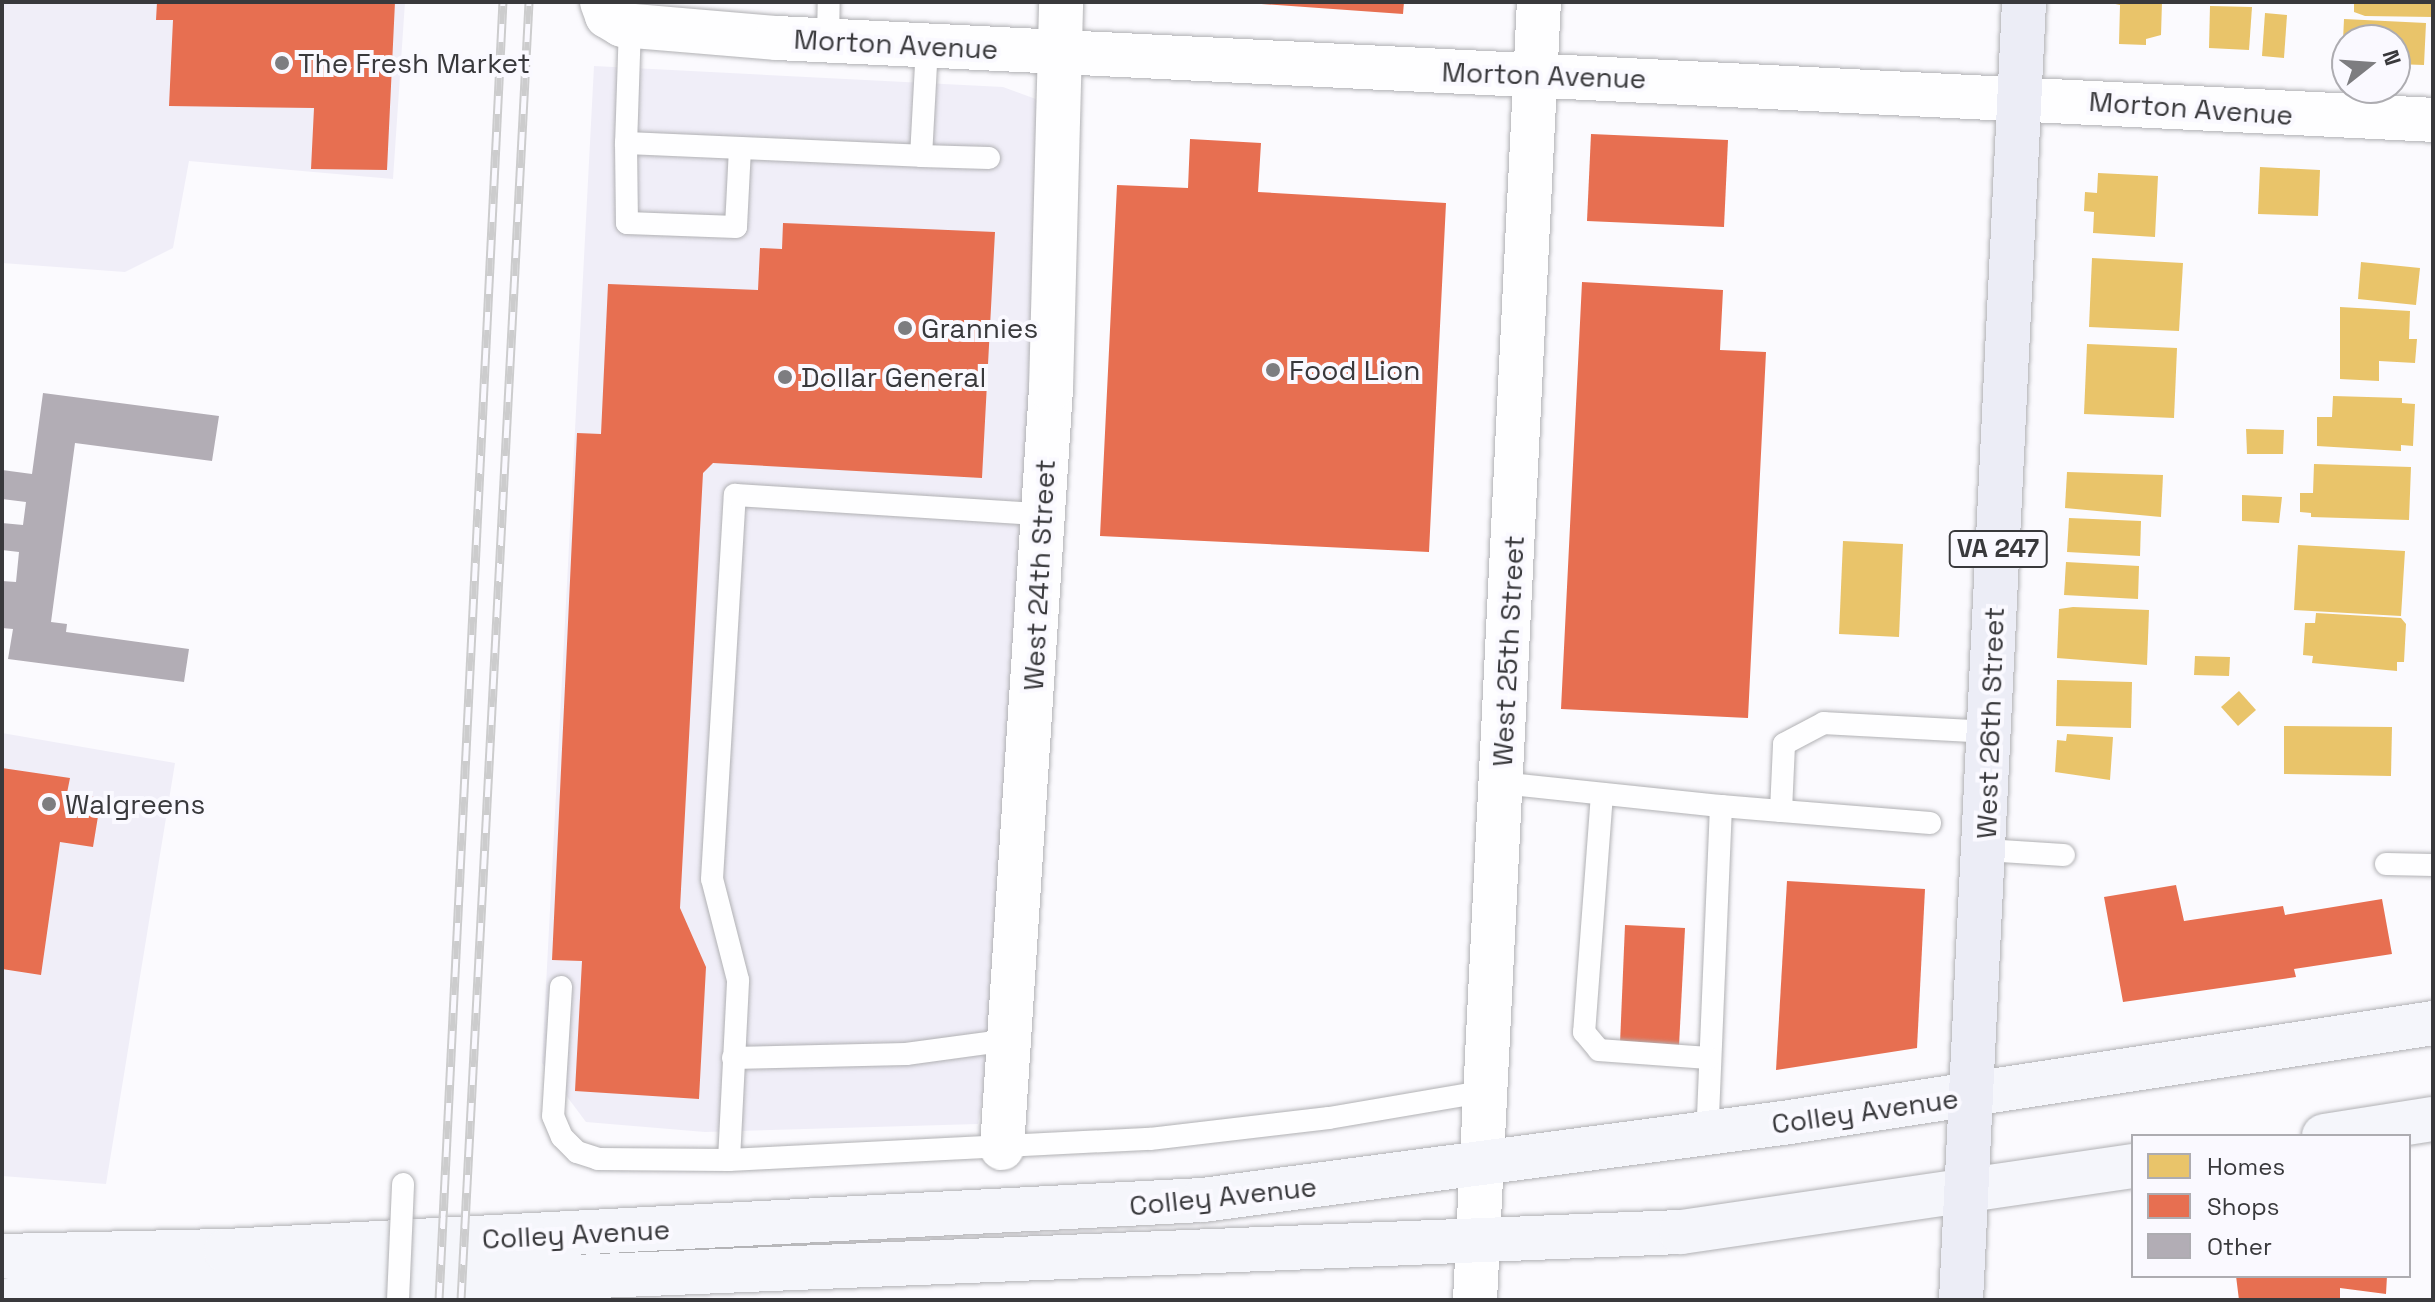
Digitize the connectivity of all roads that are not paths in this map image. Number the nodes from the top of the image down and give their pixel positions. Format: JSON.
{"nodes":[{"id":1,"x":1061,"y":2,"type":"edge"},
{"id":2,"x":1539,"y":2,"type":"edge"},
{"id":3,"x":2024,"y":2,"type":"edge"},
{"id":4,"x":629,"y":18,"type":"edge"},
{"id":5,"x":828,"y":21,"type":"edge"},
{"id":6,"x":927,"y":46,"type":"junction"},
{"id":7,"x":1059,"y":53,"type":"junction"},
{"id":8,"x":1536,"y":74,"type":"junction"},
{"id":9,"x":2019,"y":98,"type":"junction"},
{"id":10,"x":2433,"y":120,"type":"edge"},
{"id":11,"x":626,"y":143,"type":"junction"},
{"id":12,"x":740,"y":148,"type":"junction"},
{"id":13,"x":921,"y":156,"type":"junction"},
{"id":14,"x":989,"y":158,"type":"dead end"},
{"id":15,"x":1041,"y":514,"type":"junction"},
{"id":16,"x":1989,"y":732,"type":"junction"},
{"id":17,"x":1501,"y":783,"type":"junction"},
{"id":18,"x":1602,"y":794,"type":"junction"},
{"id":19,"x":1721,"y":806,"type":"junction"},
{"id":20,"x":1781,"y":811,"type":"junction"},
{"id":21,"x":1930,"y":823,"type":"dead end"},
{"id":22,"x":1985,"y":850,"type":"junction"},
{"id":23,"x":2064,"y":855,"type":"dead end"},
{"id":24,"x":2386,"y":864,"type":"dead end"},
{"id":25,"x":2433,"y":865,"type":"edge"},
{"id":26,"x":561,"y":987,"type":"dead end"},
{"id":27,"x":2433,"y":1023,"type":"edge"},
{"id":28,"x":1010,"y":1040,"type":"junction"},
{"id":29,"x":733,"y":1058,"type":"junction"},
{"id":30,"x":1708,"y":1058,"type":"junction"},
{"id":31,"x":1487,"y":1091,"type":"junction"},
{"id":32,"x":1972,"y":1096,"type":"junction"},
{"id":33,"x":2433,"y":1119,"type":"edge"},
{"id":34,"x":1707,"y":1134,"type":"junction"},
{"id":35,"x":2337,"y":1134,"type":"edge"},
{"id":36,"x":1002,"y":1148,"type":"junction"},
{"id":37,"x":729,"y":1160,"type":"junction"},
{"id":38,"x":1482,"y":1166,"type":"junction"},
{"id":39,"x":2131,"y":1166,"type":"edge"},
{"id":40,"x":403,"y":1184,"type":"dead end"},
{"id":41,"x":1967,"y":1192,"type":"junction"},
{"id":42,"x":1478,"y":1238,"type":"junction"},
{"id":43,"x":2,"y":1256,"type":"edge"},
{"id":44,"x":9,"y":1300,"type":"edge"},
{"id":45,"x":398,"y":1300,"type":"edge"},
{"id":46,"x":1475,"y":1300,"type":"edge"},
{"id":47,"x":1961,"y":1300,"type":"edge"}],
"edges":[{"from":1,"to":7,"type":"street","name":"West 24th Street"},
{"from":2,"to":8,"type":"street","name":"West 25th Street"},
{"from":3,"to":9,"type":"main road","name":"West 26th Street","number":"VA 247"},
{"from":4,"to":5,"type":"street","name":"Morton Avenue"},
{"from":4,"to":11,"type":"lane"},
{"from":5,"to":6,"type":"street","name":"Morton Avenue"},
{"from":6,"to":7,"type":"street","name":"Morton Avenue"},
{"from":6,"to":13,"type":"lane"},
{"from":7,"to":8,"type":"street","name":"Morton Avenue"},
{"from":7,"to":15,"type":"street","name":"West 24th Street"},
{"from":8,"to":9,"type":"street","name":"Morton Avenue"},
{"from":8,"to":17,"type":"street","name":"West 25th Street"},
{"from":9,"to":10,"type":"street","name":"Morton Avenue"},
{"from":9,"to":16,"type":"main road","name":"West 26th Street","number":"VA 247"},
{"from":11,"to":12,"type":"lane"},
{"from":11,"to":12,"type":"lane"},
{"from":12,"to":13,"type":"lane"},
{"from":13,"to":14,"type":"lane"},
{"from":15,"to":28,"type":"street","name":"West 24th Street"},
{"from":15,"to":29,"type":"lane"},
{"from":16,"to":20,"type":"lane"},
{"from":16,"to":22,"type":"main road","name":"West 26th Street","number":"VA 247"},
{"from":17,"to":18,"type":"lane"},
{"from":17,"to":31,"type":"street","name":"West 25th Street"},
{"from":18,"to":19,"type":"lane"},
{"from":18,"to":30,"type":"lane"},
{"from":19,"to":20,"type":"lane"},
{"from":19,"to":30,"type":"lane"},
{"from":20,"to":21,"type":"lane"},
{"from":22,"to":23,"type":"lane"},
{"from":22,"to":32,"type":"main road","name":"West 26th Street","number":"VA 247"},
{"from":24,"to":25,"type":"lane"},
{"from":26,"to":37,"type":"lane"},
{"from":27,"to":32,"type":"main road","name":"Colley Avenue"},
{"from":28,"to":29,"type":"lane"},
{"from":28,"to":36,"type":"street","name":"West 24th Street"},
{"from":29,"to":37,"type":"lane"},
{"from":30,"to":34,"type":"lane"},
{"from":31,"to":36,"type":"lane"},
{"from":31,"to":38,"type":"street","name":"West 25th Street"},
{"from":32,"to":34,"type":"main road","name":"Colley Avenue"},
{"from":32,"to":41,"type":"main road","name":"West 26th Street","number":"VA 247"},
{"from":33,"to":35,"type":"main road"},
{"from":34,"to":38,"type":"main road","name":"Colley Avenue"},
{"from":36,"to":37,"type":"lane"},
{"from":38,"to":42,"type":"street","name":"West 25th Street"},
{"from":38,"to":43,"type":"main road","name":"Colley Avenue"},
{"from":39,"to":41,"type":"main road","name":"Colley Avenue"},
{"from":40,"to":45,"type":"lane","bridge":true},
{"from":41,"to":42,"type":"main road","name":"Colley Avenue"},
{"from":41,"to":47,"type":"main road","name":"West 26th Street","number":"VA 247"},
{"from":42,"to":44,"type":"main road","name":"Colley Avenue"},
{"from":42,"to":46,"type":"street","name":"West 25th Street"}]}
